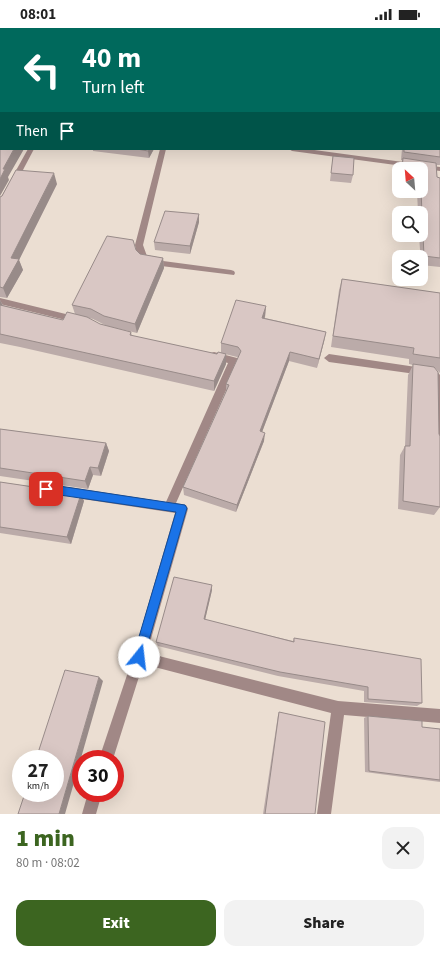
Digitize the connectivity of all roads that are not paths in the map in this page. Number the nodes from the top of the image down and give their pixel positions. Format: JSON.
{"nodes":[{"id":1,"x":30,"y":150,"type":"edge"},
{"id":2,"x":163,"y":150,"type":"edge"},
{"id":3,"x":299,"y":150,"type":"edge"},
{"id":4,"x":439,"y":169,"type":"edge"},
{"id":5,"x":439,"y":179,"type":"edge"},
{"id":6,"x":0,"y":206,"type":"edge"},
{"id":7,"x":231,"y":273,"type":"dead end"},
{"id":8,"x":0,"y":301,"type":"edge"},
{"id":9,"x":85,"y":321,"type":"edge"},
{"id":10,"x":207,"y":355,"type":"edge"},
{"id":11,"x":329,"y":358,"type":"dead end"},
{"id":12,"x":440,"y":444,"type":"edge"},
{"id":13,"x":54,"y":490,"type":"edge"},
{"id":14,"x":169,"y":507,"type":"junction"},
{"id":15,"x":139,"y":657,"type":"junction"},
{"id":16,"x":338,"y":708,"type":"junction"},
{"id":17,"x":440,"y":716,"type":"edge"},
{"id":18,"x":109,"y":750,"type":"edge"},
{"id":19,"x":92,"y":802,"type":"edge"},
{"id":20,"x":89,"y":814,"type":"edge"},
{"id":21,"x":324,"y":814,"type":"edge"}],
"edges":[{"from":1,"to":6,"type":"street"},
{"from":2,"to":7,"type":"street"},
{"from":3,"to":4,"type":"street"},
{"from":4,"to":5,"type":"street"},
{"from":8,"to":9,"type":"street"},
{"from":10,"to":14,"type":"street"},
{"from":11,"to":12,"type":"street"},
{"from":13,"to":14,"type":"street"},
{"from":14,"to":15,"type":"street"},
{"from":15,"to":16,"type":"street"},
{"from":15,"to":18,"type":"street"},
{"from":16,"to":17,"type":"street"},
{"from":16,"to":21,"type":"street"},
{"from":19,"to":20,"type":"street"}]}
